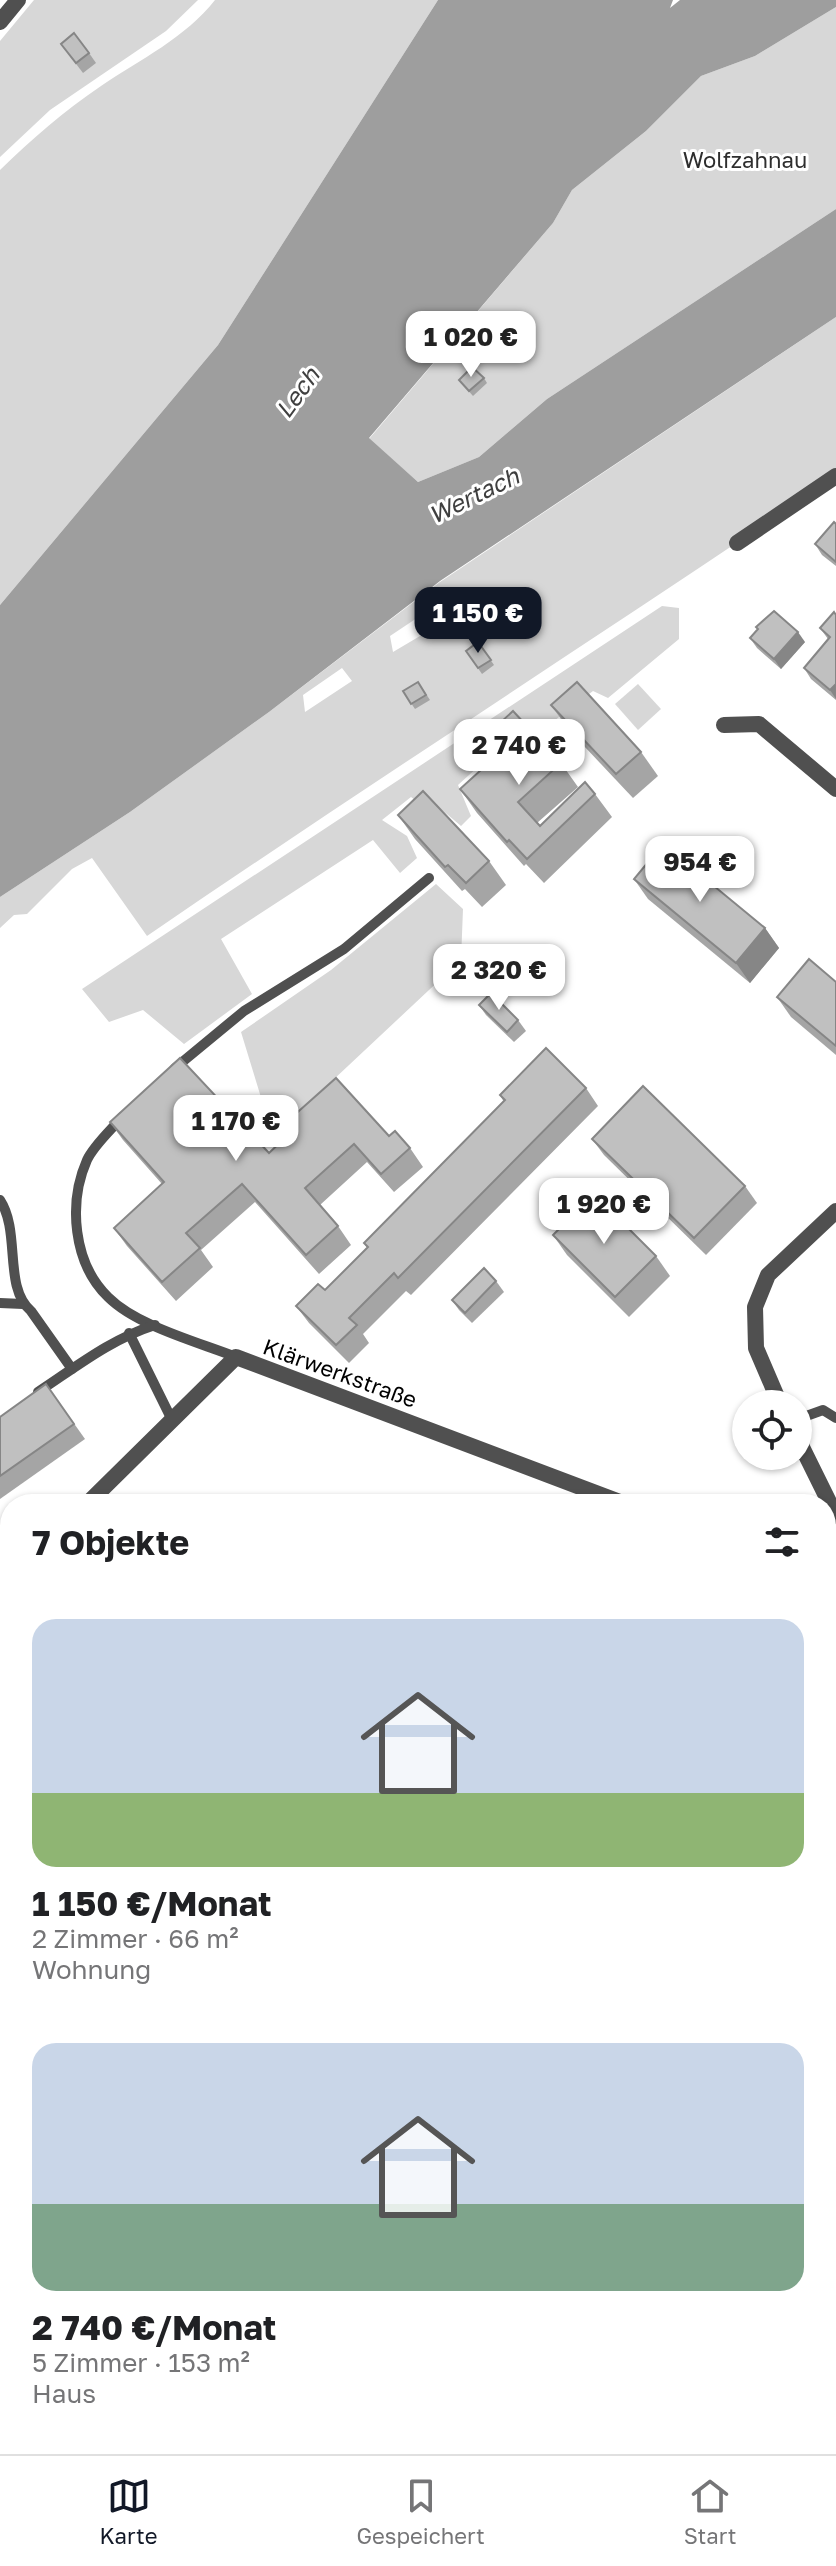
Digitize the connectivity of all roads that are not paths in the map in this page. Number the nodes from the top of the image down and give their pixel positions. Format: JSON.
{"nodes":[{"id":1,"x":18,"y":0,"type":"edge"},
{"id":2,"x":0,"y":22,"type":"edge"},
{"id":3,"x":832,"y":485,"type":"edge"},
{"id":4,"x":737,"y":543,"type":"dead end"},
{"id":5,"x":724,"y":725,"type":"dead end"},
{"id":6,"x":836,"y":789,"type":"edge"},
{"id":7,"x":429,"y":878,"type":"dead end"},
{"id":8,"x":168,"y":1075,"type":"edge"},
{"id":9,"x":134,"y":1106,"type":"edge"},
{"id":10,"x":0,"y":1200,"type":"edge"},
{"id":11,"x":836,"y":1211,"type":"edge"},
{"id":12,"x":0,"y":1303,"type":"edge"},
{"id":13,"x":23,"y":1304,"type":"junction"},
{"id":14,"x":155,"y":1325,"type":"junction"},
{"id":15,"x":129,"y":1333,"type":"junction"},
{"id":16,"x":236,"y":1357,"type":"junction"},
{"id":17,"x":72,"y":1369,"type":"junction"},
{"id":18,"x":774,"y":1390,"type":"edge"},
{"id":19,"x":24,"y":1402,"type":"edge"},
{"id":20,"x":812,"y":1414,"type":"edge"},
{"id":21,"x":836,"y":1418,"type":"edge"},
{"id":22,"x":172,"y":1420,"type":"junction"},
{"id":23,"x":812,"y":1467,"type":"edge"},
{"id":24,"x":97,"y":1494,"type":"edge"},
{"id":25,"x":599,"y":1494,"type":"edge"},
{"id":26,"x":825,"y":1494,"type":"edge"}],
"edges":[{"from":1,"to":2,"type":"street"},
{"from":3,"to":4,"type":"street"},
{"from":5,"to":6,"type":"street"},
{"from":7,"to":8,"type":"lane"},
{"from":9,"to":14,"type":"lane"},
{"from":10,"to":13,"type":"lane"},
{"from":11,"to":18,"type":"street"},
{"from":12,"to":13,"type":"lane"},
{"from":13,"to":17,"type":"lane"},
{"from":14,"to":15,"type":"lane"},
{"from":14,"to":16,"type":"lane"},
{"from":15,"to":17,"type":"lane"},
{"from":15,"to":22,"type":"lane"},
{"from":16,"to":22,"type":"street","name":"Klärwerkstraße"},
{"from":16,"to":25,"type":"street","name":"Klärwerkstraße"},
{"from":17,"to":19,"type":"lane"},
{"from":20,"to":21,"type":"lane"},
{"from":22,"to":24,"type":"street","name":"Klärwerkstraße"},
{"from":23,"to":26,"type":"street"}]}
